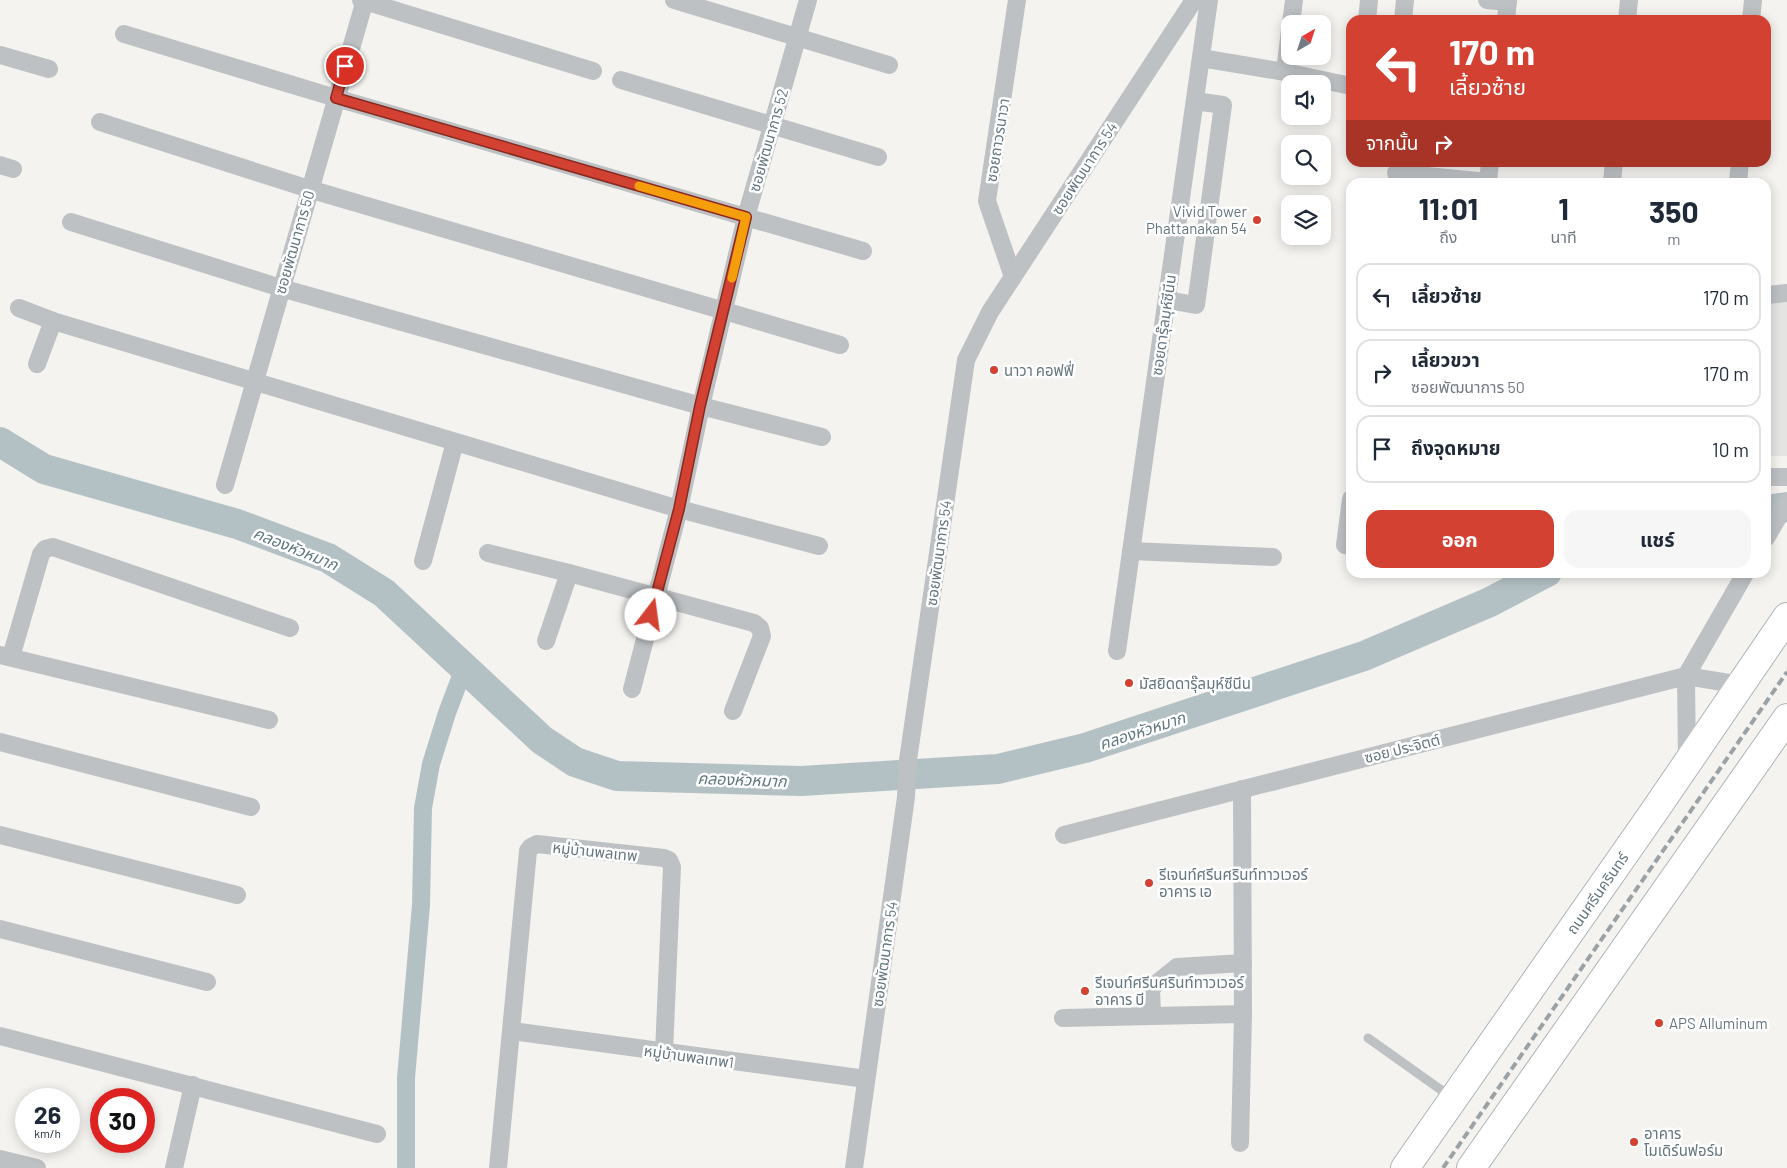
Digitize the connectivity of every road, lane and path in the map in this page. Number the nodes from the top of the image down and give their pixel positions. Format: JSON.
{"nodes":[{"id":1,"x":363,"y":0,"type":"edge"},
{"id":2,"x":674,"y":0,"type":"edge"},
{"id":3,"x":808,"y":0,"type":"edge"},
{"id":4,"x":1018,"y":0,"type":"edge"},
{"id":5,"x":1194,"y":0,"type":"edge"},
{"id":6,"x":1209,"y":0,"type":"edge"},
{"id":7,"x":1294,"y":0,"type":"edge"},
{"id":8,"x":1369,"y":0,"type":"edge"},
{"id":9,"x":1405,"y":0,"type":"edge"},
{"id":10,"x":1415,"y":0,"type":"edge"},
{"id":11,"x":1487,"y":0,"type":"edge"},
{"id":12,"x":1629,"y":0,"type":"edge"},
{"id":13,"x":1753,"y":0,"type":"edge"},
{"id":14,"x":1508,"y":1,"type":"edge"},
{"id":15,"x":1292,"y":15,"type":"edge"},
{"id":16,"x":1367,"y":15,"type":"edge"},
{"id":17,"x":1404,"y":15,"type":"edge"},
{"id":18,"x":1414,"y":15,"type":"edge"},
{"id":19,"x":1507,"y":15,"type":"edge"},
{"id":20,"x":1628,"y":15,"type":"edge"},
{"id":21,"x":1752,"y":15,"type":"edge"},
{"id":22,"x":124,"y":34,"type":"dead end"},
{"id":23,"x":798,"y":38,"type":"junction"},
{"id":24,"x":0,"y":55,"type":"edge"},
{"id":25,"x":1201,"y":58,"type":"junction"},
{"id":26,"x":889,"y":65,"type":"dead end"},
{"id":27,"x":1286,"y":65,"type":"edge"},
{"id":28,"x":49,"y":69,"type":"dead end"},
{"id":29,"x":592,"y":71,"type":"dead end"},
{"id":30,"x":1285,"y":72,"type":"junction"},
{"id":31,"x":621,"y":80,"type":"dead end"},
{"id":32,"x":1346,"y":85,"type":"edge"},
{"id":33,"x":336,"y":98,"type":"junction"},
{"id":34,"x":1195,"y":101,"type":"junction"},
{"id":35,"x":100,"y":122,"type":"dead end"},
{"id":36,"x":772,"y":125,"type":"junction"},
{"id":37,"x":878,"y":157,"type":"dead end"},
{"id":38,"x":1397,"y":173,"type":"edge"},
{"id":39,"x":1448,"y":178,"type":"edge"},
{"id":40,"x":310,"y":189,"type":"junction"},
{"id":41,"x":746,"y":217,"type":"junction"},
{"id":42,"x":71,"y":222,"type":"dead end"},
{"id":43,"x":863,"y":251,"type":"dead end"},
{"id":44,"x":1013,"y":277,"type":"junction"},
{"id":45,"x":281,"y":288,"type":"junction"},
{"id":46,"x":1787,"y":293,"type":"edge"},
{"id":47,"x":1771,"y":295,"type":"edge"},
{"id":48,"x":1167,"y":300,"type":"junction"},
{"id":49,"x":19,"y":308,"type":"dead end"},
{"id":50,"x":724,"y":311,"type":"junction"},
{"id":51,"x":53,"y":321,"type":"junction"},
{"id":52,"x":840,"y":345,"type":"dead end"},
{"id":53,"x":36,"y":364,"type":"dead end"},
{"id":54,"x":254,"y":382,"type":"junction"},
{"id":55,"x":700,"y":406,"type":"junction"},
{"id":56,"x":822,"y":437,"type":"dead end"},
{"id":57,"x":455,"y":442,"type":"junction"},
{"id":58,"x":1787,"y":476,"type":"edge"},
{"id":59,"x":1771,"y":477,"type":"edge"},
{"id":60,"x":225,"y":484,"type":"dead end"},
{"id":61,"x":1787,"y":502,"type":"edge"},
{"id":62,"x":679,"y":509,"type":"junction"},
{"id":63,"x":1771,"y":530,"type":"edge"},
{"id":64,"x":819,"y":546,"type":"dead end"},
{"id":65,"x":1131,"y":551,"type":"junction"},
{"id":66,"x":488,"y":553,"type":"dead end"},
{"id":67,"x":1273,"y":557,"type":"dead end"},
{"id":68,"x":423,"y":561,"type":"dead end"},
{"id":69,"x":569,"y":573,"type":"junction"},
{"id":70,"x":1743,"y":578,"type":"edge"},
{"id":71,"x":656,"y":596,"type":"junction"},
{"id":72,"x":1784,"y":624,"type":"edge"},
{"id":73,"x":290,"y":628,"type":"dead end"},
{"id":74,"x":546,"y":641,"type":"dead end"},
{"id":75,"x":1117,"y":651,"type":"dead end"},
{"id":76,"x":6,"y":656,"type":"edge"},
{"id":77,"x":1686,"y":676,"type":"junction"},
{"id":78,"x":1741,"y":685,"type":"junction"},
{"id":79,"x":632,"y":689,"type":"dead end"},
{"id":80,"x":733,"y":711,"type":"dead end"},
{"id":81,"x":1787,"y":718,"type":"edge"},
{"id":82,"x":269,"y":720,"type":"dead end"},
{"id":83,"x":0,"y":742,"type":"edge"},
{"id":84,"x":1687,"y":764,"type":"junction"},
{"id":85,"x":1242,"y":789,"type":"junction"},
{"id":86,"x":251,"y":807,"type":"dead end"},
{"id":87,"x":0,"y":835,"type":"edge"},
{"id":88,"x":1064,"y":835,"type":"dead end"},
{"id":89,"x":237,"y":895,"type":"dead end"},
{"id":90,"x":0,"y":929,"type":"edge"},
{"id":91,"x":1243,"y":963,"type":"junction"},
{"id":92,"x":207,"y":982,"type":"dead end"},
{"id":93,"x":1243,"y":1014,"type":"junction"},
{"id":94,"x":1152,"y":1015,"type":"junction"},
{"id":95,"x":1063,"y":1018,"type":"dead end"},
{"id":96,"x":512,"y":1032,"type":"junction"},
{"id":97,"x":0,"y":1036,"type":"edge"},
{"id":98,"x":1368,"y":1038,"type":"dead end"},
{"id":99,"x":664,"y":1052,"type":"junction"},
{"id":100,"x":866,"y":1079,"type":"junction"},
{"id":101,"x":194,"y":1085,"type":"junction"},
{"id":102,"x":1454,"y":1099,"type":"junction"},
{"id":103,"x":377,"y":1134,"type":"dead end"},
{"id":104,"x":1240,"y":1143,"type":"dead end"},
{"id":105,"x":0,"y":1159,"type":"edge"},
{"id":106,"x":37,"y":1168,"type":"edge"},
{"id":107,"x":174,"y":1168,"type":"edge"},
{"id":108,"x":498,"y":1168,"type":"edge"},
{"id":109,"x":854,"y":1168,"type":"edge"},
{"id":110,"x":1406,"y":1168,"type":"edge"},
{"id":111,"x":1471,"y":1168,"type":"edge"}],
"edges":[{"from":1,"to":29,"type":"street"},
{"from":1,"to":33,"type":"street","name":"ซอยพัฒนาการ 50"},
{"from":2,"to":23,"type":"street"},
{"from":3,"to":23,"type":"street","name":"ซอยพัฒนาการ 52"},
{"from":4,"to":44,"type":"street","name":"ซอยถาวรนาวา"},
{"from":5,"to":44,"type":"street","name":"ซอยพัฒนาการ 54"},
{"from":6,"to":25,"type":"street","name":"ซอยดารุ๊ลมุห์ซีนีน"},
{"from":7,"to":15,"type":"street"},
{"from":8,"to":16,"type":"street"},
{"from":9,"to":17,"type":"street"},
{"from":10,"to":18,"type":"street"},
{"from":11,"to":14,"type":"street"},
{"from":12,"to":20,"type":"street"},
{"from":13,"to":21,"type":"street"},
{"from":14,"to":19,"type":"street"},
{"from":22,"to":33,"type":"street"},
{"from":23,"to":26,"type":"street"},
{"from":23,"to":36,"type":"street","name":"ซอยพัฒนาการ 52"},
{"from":24,"to":28,"type":"street"},
{"from":25,"to":30,"type":"street"},
{"from":25,"to":34,"type":"street","name":"ซอยดารุ๊ลมุห์ซีนีน"},
{"from":27,"to":30,"type":"street"},
{"from":30,"to":32,"type":"street"},
{"from":31,"to":36,"type":"street"},
{"from":33,"to":40,"type":"street","name":"ซอยพัฒนาการ 50"},
{"from":33,"to":41,"type":"street"},
{"from":34,"to":48,"type":"street","name":"ซอยดารุ๊ลมุห์ซีนีน"},
{"from":34,"to":48,"type":"street"},
{"from":35,"to":40,"type":"street"},
{"from":36,"to":37,"type":"street"},
{"from":36,"to":41,"type":"street","name":"ซอยพัฒนาการ 52"},
{"from":38,"to":39,"type":"street"},
{"from":40,"to":45,"type":"street","name":"ซอยพัฒนาการ 50"},
{"from":40,"to":50,"type":"street"},
{"from":41,"to":43,"type":"street"},
{"from":41,"to":50,"type":"street","name":"ซอยพัฒนาการ 52"},
{"from":42,"to":45,"type":"street"},
{"from":44,"to":100,"type":"street","name":"ซอยพัฒนาการ 54"},
{"from":45,"to":54,"type":"street","name":"ซอยพัฒนาการ 50"},
{"from":45,"to":55,"type":"street"},
{"from":46,"to":47,"type":"street"},
{"from":48,"to":65,"type":"street","name":"ซอยดารุ๊ลมุห์ซีนีน"},
{"from":49,"to":51,"type":"street"},
{"from":50,"to":52,"type":"street"},
{"from":50,"to":55,"type":"street","name":"ซอยพัฒนาการ 52"},
{"from":51,"to":53,"type":"street"},
{"from":51,"to":54,"type":"street"},
{"from":54,"to":57,"type":"street"},
{"from":54,"to":60,"type":"street","name":"ซอยพัฒนาการ 50"},
{"from":55,"to":56,"type":"street"},
{"from":55,"to":62,"type":"street","name":"ซอยพัฒนาการ 52"},
{"from":57,"to":62,"type":"street"},
{"from":57,"to":68,"type":"street"},
{"from":58,"to":59,"type":"street"},
{"from":61,"to":63,"type":"street"},
{"from":62,"to":64,"type":"street"},
{"from":62,"to":71,"type":"street","name":"ซอยพัฒนาการ 52"},
{"from":65,"to":67,"type":"street"},
{"from":65,"to":75,"type":"street","name":"ซอยดารุ๊ลมุห์ซีนีน"},
{"from":66,"to":69,"type":"street"},
{"from":69,"to":71,"type":"street"},
{"from":69,"to":74,"type":"street"},
{"from":70,"to":77,"type":"street"},
{"from":71,"to":79,"type":"street","name":"ซอยพัฒนาการ 52"},
{"from":71,"to":80,"type":"street"},
{"from":72,"to":78,"type":"main road","name":"ถนนศรีนครินทร์"},
{"from":73,"to":76,"type":"street"},
{"from":76,"to":82,"type":"street"},
{"from":77,"to":78,"type":"street","name":"ซอย ประจิตต์"},
{"from":77,"to":84,"type":"street"},
{"from":77,"to":85,"type":"street","name":"ซอย ประจิตต์"},
{"from":78,"to":84,"type":"main road","name":"ถนนศรีนครินทร์"},
{"from":81,"to":111,"type":"main road"},
{"from":83,"to":86,"type":"street"},
{"from":84,"to":102,"type":"main road","name":"ถนนศรีนครินทร์"},
{"from":85,"to":88,"type":"street","name":"ซอย ประจิตต์"},
{"from":85,"to":91,"type":"street"},
{"from":87,"to":89,"type":"street"},
{"from":90,"to":92,"type":"street"},
{"from":91,"to":93,"type":"street"},
{"from":91,"to":94,"type":"street"},
{"from":93,"to":94,"type":"street"},
{"from":93,"to":104,"type":"street"},
{"from":94,"to":95,"type":"street"},
{"from":96,"to":99,"type":"street","name":"หมู่บ้านพลเทพ1"},
{"from":96,"to":99,"type":"street","name":"หมู่บ้านพลเทพ"},
{"from":96,"to":108,"type":"street","name":"หมู่บ้านพลเทพ"},
{"from":97,"to":101,"type":"street"},
{"from":98,"to":102,"type":"lane"},
{"from":99,"to":100,"type":"street","name":"หมู่บ้านพลเทพ1"},
{"from":100,"to":109,"type":"street","name":"ซอยพัฒนาการ 54"},
{"from":101,"to":103,"type":"street"},
{"from":101,"to":107,"type":"street"},
{"from":102,"to":110,"type":"main road","name":"ถนนศรีนครินทร์"},
{"from":105,"to":106,"type":"street"}]}
